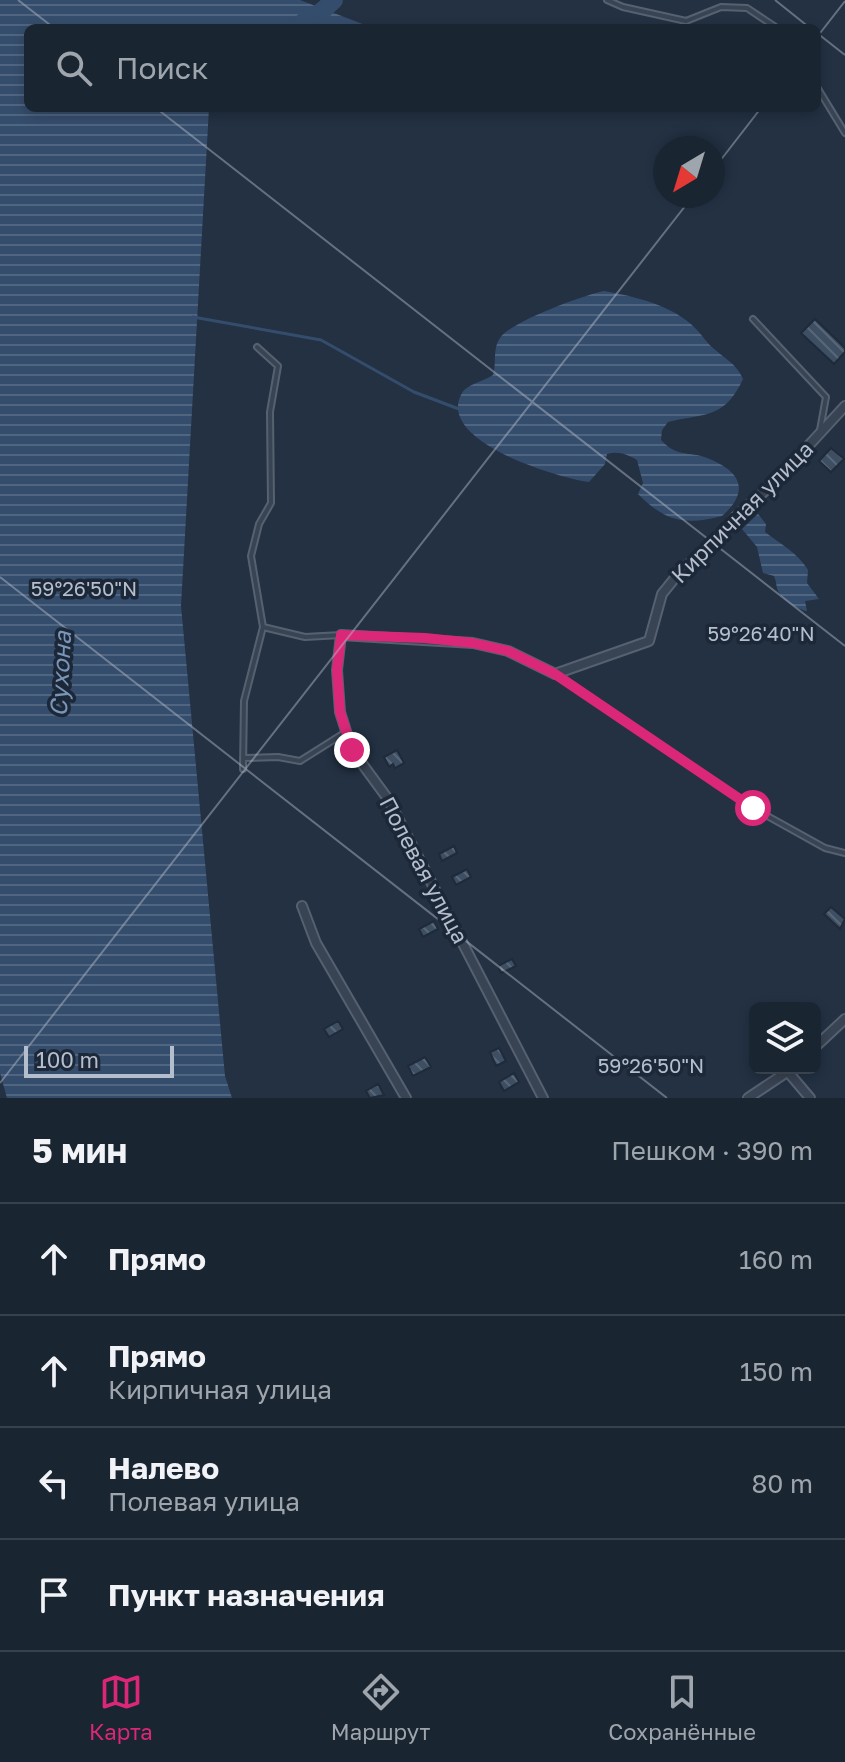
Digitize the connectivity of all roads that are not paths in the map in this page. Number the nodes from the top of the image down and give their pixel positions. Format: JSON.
{"nodes":[{"id":1,"x":607,"y":0,"type":"edge"},
{"id":2,"x":771,"y":24,"type":"edge"},
{"id":3,"x":821,"y":94,"type":"edge"},
{"id":4,"x":845,"y":133,"type":"edge"},
{"id":5,"x":753,"y":319,"type":"dead end"},
{"id":6,"x":257,"y":347,"type":"dead end"},
{"id":7,"x":845,"y":406,"type":"edge"},
{"id":8,"x":820,"y":432,"type":"junction"},
{"id":9,"x":263,"y":627,"type":"junction"},
{"id":10,"x":341,"y":635,"type":"junction"},
{"id":11,"x":555,"y":674,"type":"junction"},
{"id":12,"x":348,"y":730,"type":"junction"},
{"id":13,"x":243,"y":758,"type":"junction"},
{"id":14,"x":243,"y":769,"type":"dead end"},
{"id":15,"x":845,"y":853,"type":"edge"},
{"id":16,"x":302,"y":906,"type":"dead end"},
{"id":17,"x":845,"y":1019,"type":"edge"},
{"id":18,"x":821,"y":1041,"type":"edge"},
{"id":19,"x":784,"y":1074,"type":"edge"},
{"id":20,"x":793,"y":1074,"type":"edge"},
{"id":21,"x":406,"y":1098,"type":"edge"},
{"id":22,"x":543,"y":1098,"type":"edge"},
{"id":23,"x":748,"y":1098,"type":"edge"},
{"id":24,"x":810,"y":1098,"type":"edge"}],
"edges":[{"from":1,"to":2,"type":"lane"},
{"from":3,"to":4,"type":"lane"},
{"from":5,"to":8,"type":"lane"},
{"from":6,"to":9,"type":"lane"},
{"from":7,"to":8,"type":"street","name":"Кирпичная улица"},
{"from":8,"to":11,"type":"street","name":"Кирпичная улица"},
{"from":9,"to":10,"type":"lane"},
{"from":9,"to":13,"type":"lane"},
{"from":10,"to":11,"type":"street"},
{"from":10,"to":12,"type":"street","name":"Полевая улица"},
{"from":11,"to":15,"type":"lane"},
{"from":12,"to":13,"type":"lane"},
{"from":12,"to":22,"type":"street","name":"Полевая улица"},
{"from":13,"to":14,"type":"lane"},
{"from":16,"to":21,"type":"street"},
{"from":17,"to":18,"type":"street"},
{"from":19,"to":23,"type":"street"},
{"from":20,"to":24,"type":"street"}]}
